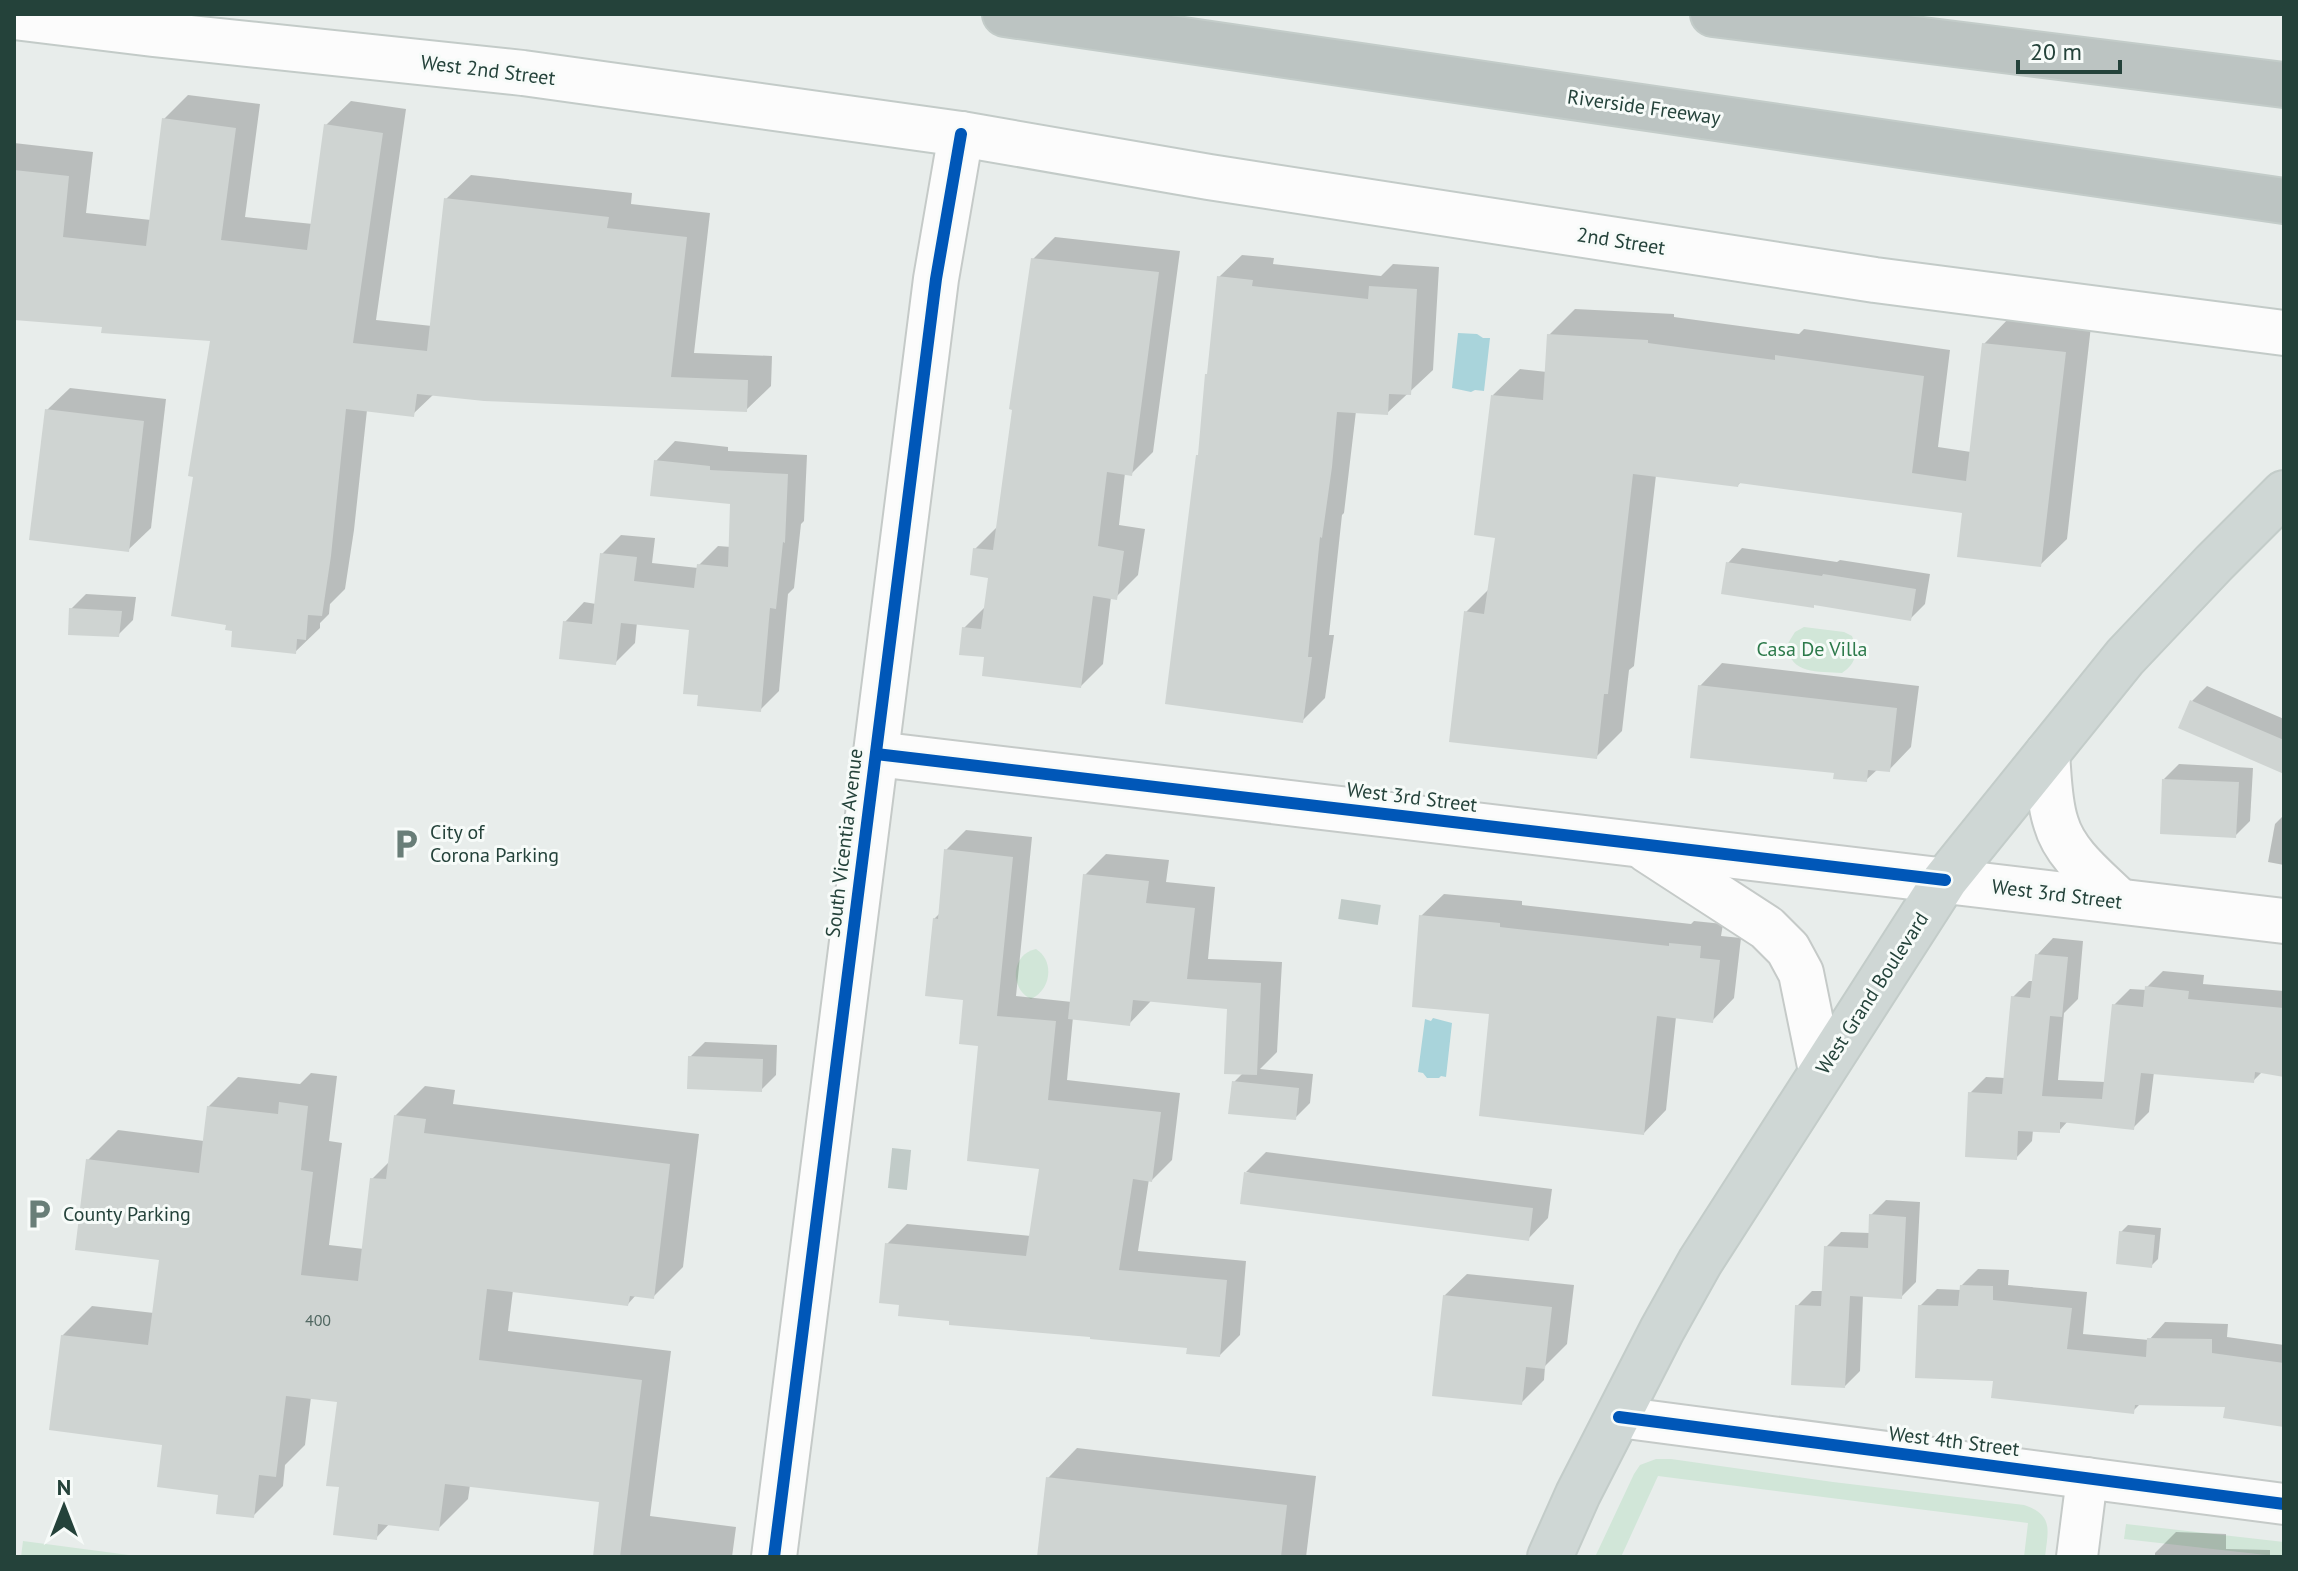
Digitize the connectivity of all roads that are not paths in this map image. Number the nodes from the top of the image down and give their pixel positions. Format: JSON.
{"nodes":[{"id":1,"x":1005,"y":14,"type":"edge"},
{"id":2,"x":1713,"y":14,"type":"edge"},
{"id":3,"x":14,"y":17,"type":"edge"},
{"id":4,"x":2284,"y":85,"type":"edge"},
{"id":5,"x":961,"y":134,"type":"junction"},
{"id":6,"x":2284,"y":201,"type":"edge"},
{"id":7,"x":2284,"y":333,"type":"edge"},
{"id":8,"x":2284,"y":493,"type":"edge"},
{"id":9,"x":876,"y":754,"type":"junction"},
{"id":10,"x":2047,"y":754,"type":"junction"},
{"id":11,"x":1638,"y":844,"type":"junction"},
{"id":12,"x":1945,"y":880,"type":"junction"},
{"id":13,"x":2119,"y":901,"type":"junction"},
{"id":14,"x":2284,"y":921,"type":"edge"},
{"id":15,"x":1821,"y":1071,"type":"junction"},
{"id":16,"x":1619,"y":1417,"type":"junction"},
{"id":17,"x":2087,"y":1478,"type":"junction"},
{"id":18,"x":2284,"y":1504,"type":"edge"},
{"id":19,"x":774,"y":1557,"type":"edge"},
{"id":20,"x":1550,"y":1557,"type":"edge"},
{"id":21,"x":2077,"y":1557,"type":"edge"}],
"edges":[{"from":1,"to":6,"type":"highway","name":"Riverside Freeway"},
{"from":2,"to":4,"type":"highway"},
{"from":3,"to":5,"type":"street","name":"West 2nd Street"},
{"from":5,"to":7,"type":"street","name":"2nd Street"},
{"from":5,"to":9,"type":"street","name":"South Vicentia Avenue"},
{"from":8,"to":10,"type":"main road","name":"West Grand Boulevard"},
{"from":9,"to":11,"type":"street","name":"West 3rd Street"},
{"from":9,"to":19,"type":"street","name":"South Vicentia Avenue"},
{"from":10,"to":12,"type":"main road","name":"West Grand Boulevard"},
{"from":10,"to":13,"type":"street"},
{"from":11,"to":12,"type":"street","name":"West 3rd Street"},
{"from":11,"to":15,"type":"street"},
{"from":12,"to":13,"type":"street","name":"West 3rd Street"},
{"from":12,"to":15,"type":"main road","name":"West Grand Boulevard"},
{"from":13,"to":14,"type":"street","name":"West 3rd Street"},
{"from":15,"to":16,"type":"main road","name":"West Grand Boulevard"},
{"from":16,"to":17,"type":"street","name":"West 4th Street"},
{"from":16,"to":20,"type":"main road","name":"West Grand Boulevard"},
{"from":17,"to":18,"type":"street","name":"West 4th Street"},
{"from":17,"to":21,"type":"street"}]}
